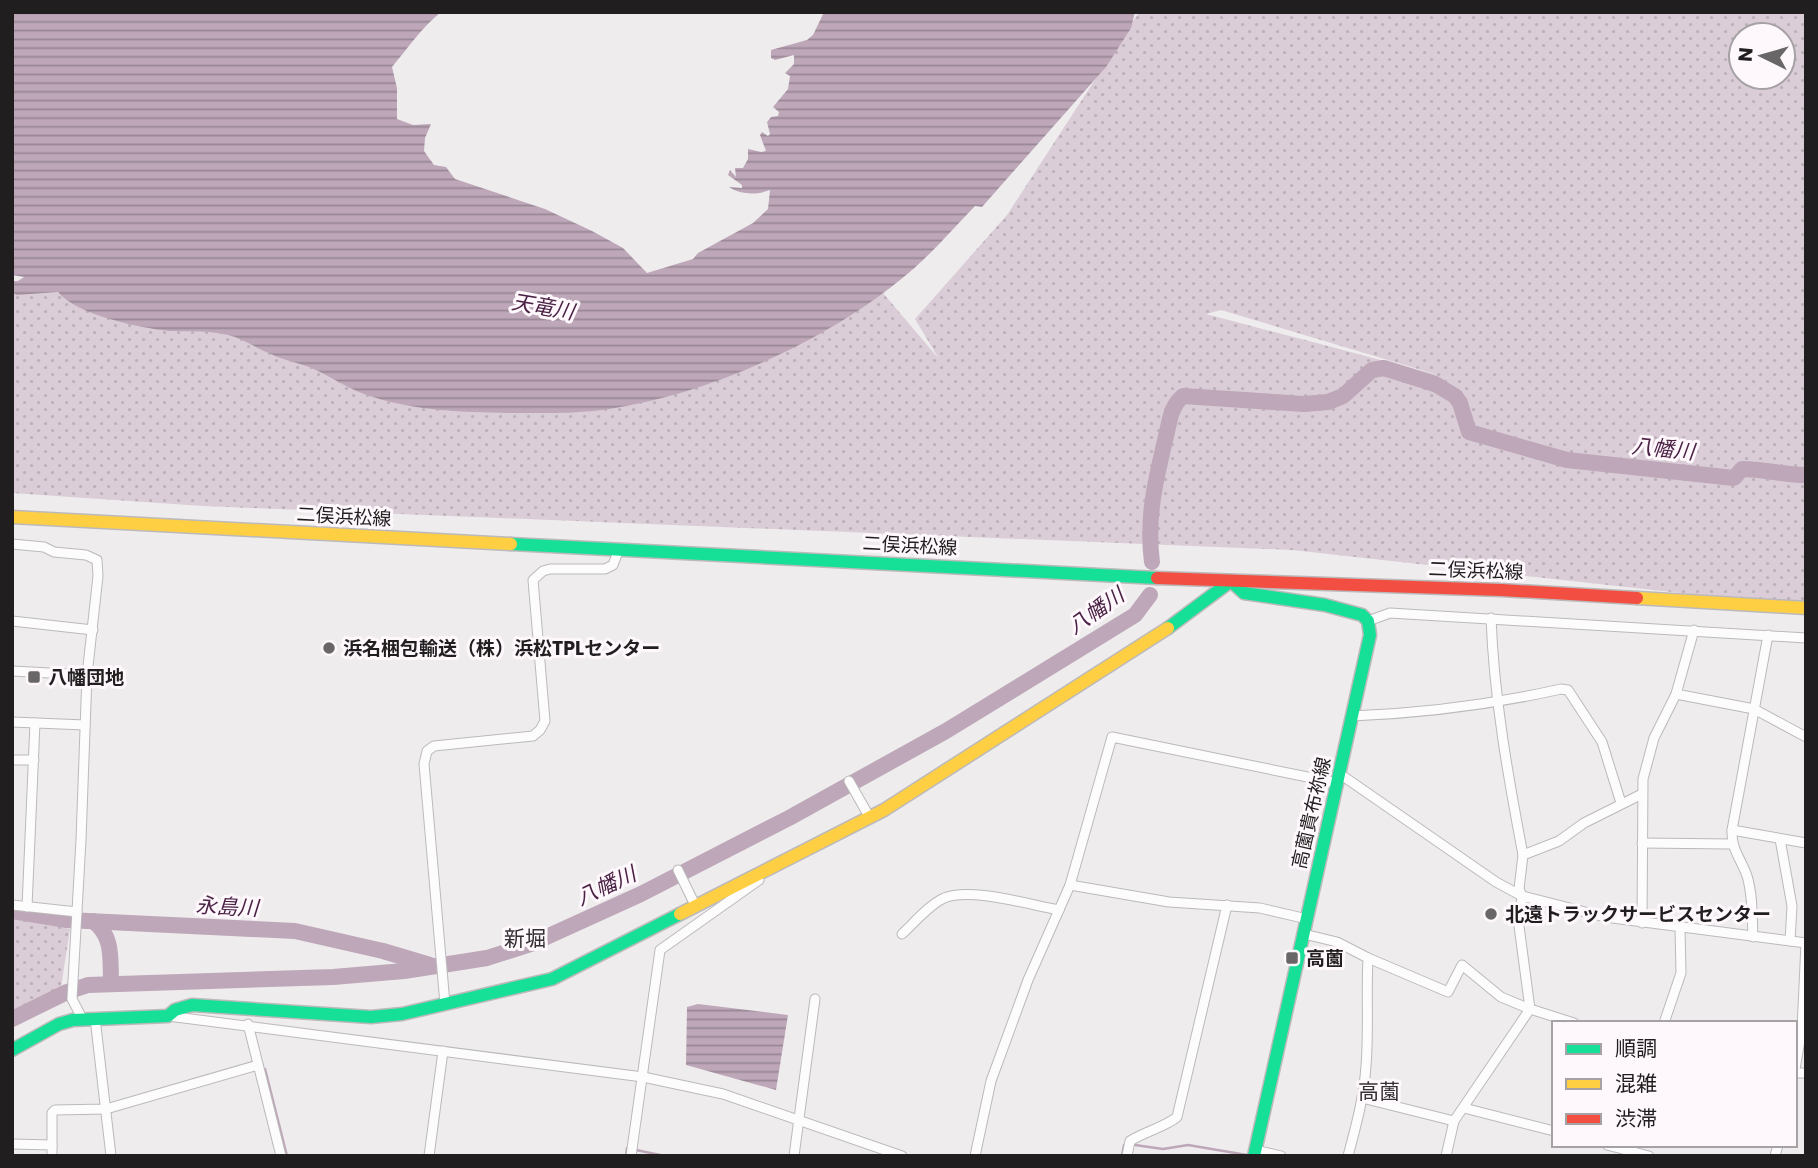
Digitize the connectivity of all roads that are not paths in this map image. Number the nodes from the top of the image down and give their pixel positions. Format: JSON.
{"nodes":[{"id":1,"x":12,"y":517,"type":"edge"},
{"id":2,"x":12,"y":544,"type":"edge"},
{"id":3,"x":619,"y":549,"type":"junction"},
{"id":4,"x":1231,"y":582,"type":"junction"},
{"id":5,"x":1806,"y":608,"type":"edge"},
{"id":6,"x":1491,"y":618,"type":"junction"},
{"id":7,"x":12,"y":621,"type":"edge"},
{"id":8,"x":1368,"y":621,"type":"junction"},
{"id":9,"x":93,"y":629,"type":"junction"},
{"id":10,"x":1694,"y":630,"type":"junction"},
{"id":11,"x":1768,"y":635,"type":"junction"},
{"id":12,"x":1806,"y":638,"type":"edge"},
{"id":13,"x":12,"y":671,"type":"edge"},
{"id":14,"x":87,"y":675,"type":"junction"},
{"id":15,"x":1676,"y":694,"type":"junction"},
{"id":16,"x":1497,"y":703,"type":"junction"},
{"id":17,"x":1754,"y":709,"type":"junction"},
{"id":18,"x":1352,"y":716,"type":"junction"},
{"id":19,"x":12,"y":722,"type":"edge"},
{"id":20,"x":35,"y":723,"type":"junction"},
{"id":21,"x":85,"y":725,"type":"junction"},
{"id":22,"x":1806,"y":737,"type":"edge"},
{"id":23,"x":12,"y":760,"type":"edge"},
{"id":24,"x":34,"y":760,"type":"junction"},
{"id":25,"x":1338,"y":778,"type":"junction"},
{"id":26,"x":849,"y":781,"type":"dead end"},
{"id":27,"x":1642,"y":794,"type":"junction"},
{"id":28,"x":1621,"y":803,"type":"junction"},
{"id":29,"x":870,"y":818,"type":"junction"},
{"id":30,"x":1732,"y":830,"type":"junction"},
{"id":31,"x":1780,"y":839,"type":"junction"},
{"id":32,"x":1642,"y":843,"type":"junction"},
{"id":33,"x":1806,"y":843,"type":"edge"},
{"id":34,"x":1731,"y":844,"type":"junction"},
{"id":35,"x":1523,"y":855,"type":"junction"},
{"id":36,"x":777,"y":867,"type":"junction"},
{"id":37,"x":678,"y":870,"type":"dead end"},
{"id":38,"x":1070,"y":885,"type":"junction"},
{"id":39,"x":1522,"y":896,"type":"junction"},
{"id":40,"x":12,"y":905,"type":"edge"},
{"id":41,"x":1227,"y":905,"type":"junction"},
{"id":42,"x":27,"y":907,"type":"junction"},
{"id":43,"x":696,"y":907,"type":"junction"},
{"id":44,"x":1059,"y":910,"type":"junction"},
{"id":45,"x":77,"y":913,"type":"junction"},
{"id":46,"x":1307,"y":919,"type":"junction"},
{"id":47,"x":1642,"y":923,"type":"junction"},
{"id":48,"x":1680,"y":928,"type":"junction"},
{"id":49,"x":902,"y":934,"type":"dead end"},
{"id":50,"x":1304,"y":934,"type":"junction"},
{"id":51,"x":1753,"y":937,"type":"junction"},
{"id":52,"x":1790,"y":942,"type":"junction"},
{"id":53,"x":1806,"y":943,"type":"edge"},
{"id":54,"x":1368,"y":958,"type":"junction"},
{"id":55,"x":815,"y":999,"type":"dead end"},
{"id":56,"x":445,"y":1004,"type":"junction"},
{"id":57,"x":1530,"y":1009,"type":"junction"},
{"id":58,"x":168,"y":1016,"type":"junction"},
{"id":59,"x":88,"y":1018,"type":"junction"},
{"id":60,"x":1568,"y":1021,"type":"edge"},
{"id":61,"x":1665,"y":1021,"type":"edge"},
{"id":62,"x":248,"y":1024,"type":"junction"},
{"id":63,"x":12,"y":1050,"type":"edge"},
{"id":64,"x":443,"y":1051,"type":"junction"},
{"id":65,"x":1797,"y":1059,"type":"edge"},
{"id":66,"x":258,"y":1065,"type":"junction"},
{"id":67,"x":643,"y":1077,"type":"junction"},
{"id":68,"x":1362,"y":1098,"type":"junction"},
{"id":69,"x":1464,"y":1108,"type":"junction"},
{"id":70,"x":106,"y":1110,"type":"junction"},
{"id":71,"x":799,"y":1119,"type":"junction"},
{"id":72,"x":1454,"y":1121,"type":"junction"},
{"id":73,"x":1552,"y":1130,"type":"edge"},
{"id":74,"x":12,"y":1144,"type":"edge"},
{"id":75,"x":1616,"y":1147,"type":"edge"},
{"id":76,"x":52,"y":1151,"type":"edge"},
{"id":77,"x":1634,"y":1151,"type":"edge"},
{"id":78,"x":1254,"y":1153,"type":"edge"},
{"id":79,"x":111,"y":1156,"type":"edge"},
{"id":80,"x":281,"y":1156,"type":"edge"},
{"id":81,"x":429,"y":1156,"type":"edge"},
{"id":82,"x":632,"y":1156,"type":"edge"},
{"id":83,"x":794,"y":1156,"type":"edge"},
{"id":84,"x":902,"y":1156,"type":"edge"},
{"id":85,"x":975,"y":1156,"type":"edge"},
{"id":86,"x":1127,"y":1156,"type":"edge"},
{"id":87,"x":1281,"y":1156,"type":"edge"},
{"id":88,"x":1348,"y":1156,"type":"edge"},
{"id":89,"x":1446,"y":1156,"type":"edge"},
{"id":90,"x":1649,"y":1156,"type":"edge"}],
"edges":[{"from":1,"to":3,"type":"main road","name":"二俣浜松線"},
{"from":2,"to":9,"type":"street"},
{"from":3,"to":4,"type":"main road","name":"二俣浜松線"},
{"from":3,"to":56,"type":"street"},
{"from":4,"to":5,"type":"main road","name":"二俣浜松線"},
{"from":4,"to":8,"type":"main road"},
{"from":4,"to":29,"type":"main road"},
{"from":6,"to":8,"type":"street"},
{"from":6,"to":10,"type":"street"},
{"from":6,"to":16,"type":"street"},
{"from":7,"to":9,"type":"street"},
{"from":8,"to":18,"type":"main road","name":"高薗貴布祢線"},
{"from":9,"to":14,"type":"street"},
{"from":10,"to":11,"type":"street"},
{"from":10,"to":15,"type":"street"},
{"from":11,"to":12,"type":"street"},
{"from":11,"to":17,"type":"street"},
{"from":13,"to":14,"type":"street"},
{"from":14,"to":21,"type":"street"},
{"from":15,"to":17,"type":"street"},
{"from":15,"to":27,"type":"street"},
{"from":16,"to":18,"type":"street"},
{"from":16,"to":28,"type":"street"},
{"from":16,"to":35,"type":"street"},
{"from":17,"to":22,"type":"street"},
{"from":17,"to":30,"type":"street"},
{"from":18,"to":25,"type":"main road","name":"高薗貴布祢線"},
{"from":19,"to":20,"type":"street"},
{"from":20,"to":21,"type":"street"},
{"from":20,"to":24,"type":"street"},
{"from":21,"to":45,"type":"street"},
{"from":23,"to":24,"type":"street"},
{"from":24,"to":42,"type":"street"},
{"from":25,"to":38,"type":"street"},
{"from":25,"to":39,"type":"street"},
{"from":25,"to":46,"type":"main road","name":"高薗貴布祢線"},
{"from":26,"to":29,"type":"street"},
{"from":27,"to":28,"type":"street"},
{"from":27,"to":32,"type":"street"},
{"from":28,"to":35,"type":"street"},
{"from":29,"to":36,"type":"main road"},
{"from":30,"to":31,"type":"street"},
{"from":30,"to":34,"type":"street"},
{"from":31,"to":33,"type":"street"},
{"from":31,"to":52,"type":"street"},
{"from":32,"to":34,"type":"street"},
{"from":32,"to":47,"type":"street"},
{"from":34,"to":51,"type":"street"},
{"from":35,"to":39,"type":"street"},
{"from":36,"to":43,"type":"main road"},
{"from":36,"to":67,"type":"street"},
{"from":37,"to":43,"type":"street"},
{"from":38,"to":41,"type":"street"},
{"from":38,"to":44,"type":"street"},
{"from":39,"to":47,"type":"street"},
{"from":39,"to":57,"type":"street"},
{"from":40,"to":42,"type":"street"},
{"from":41,"to":46,"type":"street"},
{"from":41,"to":86,"type":"street"},
{"from":42,"to":45,"type":"street"},
{"from":43,"to":56,"type":"main road"},
{"from":44,"to":49,"type":"street"},
{"from":44,"to":85,"type":"street"},
{"from":45,"to":59,"type":"street"},
{"from":46,"to":50,"type":"main road","name":"高薗貴布祢線"},
{"from":47,"to":48,"type":"street"},
{"from":48,"to":51,"type":"street"},
{"from":48,"to":61,"type":"street"},
{"from":50,"to":54,"type":"street"},
{"from":50,"to":78,"type":"main road","name":"高薗貴布祢線"},
{"from":51,"to":52,"type":"street"},
{"from":52,"to":53,"type":"street"},
{"from":53,"to":65,"type":"street"},
{"from":54,"to":57,"type":"street"},
{"from":54,"to":68,"type":"street"},
{"from":55,"to":71,"type":"street"},
{"from":56,"to":58,"type":"main road"},
{"from":57,"to":60,"type":"street"},
{"from":57,"to":69,"type":"street"},
{"from":58,"to":59,"type":"main road"},
{"from":58,"to":62,"type":"street"},
{"from":59,"to":63,"type":"main road"},
{"from":59,"to":70,"type":"street"},
{"from":62,"to":64,"type":"street"},
{"from":62,"to":66,"type":"street"},
{"from":64,"to":67,"type":"street"},
{"from":64,"to":81,"type":"street"},
{"from":66,"to":70,"type":"street"},
{"from":66,"to":80,"type":"street"},
{"from":67,"to":71,"type":"street"},
{"from":67,"to":82,"type":"street"},
{"from":68,"to":72,"type":"street"},
{"from":68,"to":88,"type":"street"},
{"from":69,"to":72,"type":"street"},
{"from":69,"to":73,"type":"street"},
{"from":70,"to":76,"type":"street"},
{"from":70,"to":79,"type":"street"},
{"from":71,"to":83,"type":"street"},
{"from":71,"to":84,"type":"street"},
{"from":72,"to":89,"type":"street"},
{"from":74,"to":76,"type":"street"},
{"from":75,"to":77,"type":"street"},
{"from":77,"to":90,"type":"street"},
{"from":78,"to":87,"type":"street"}]}
